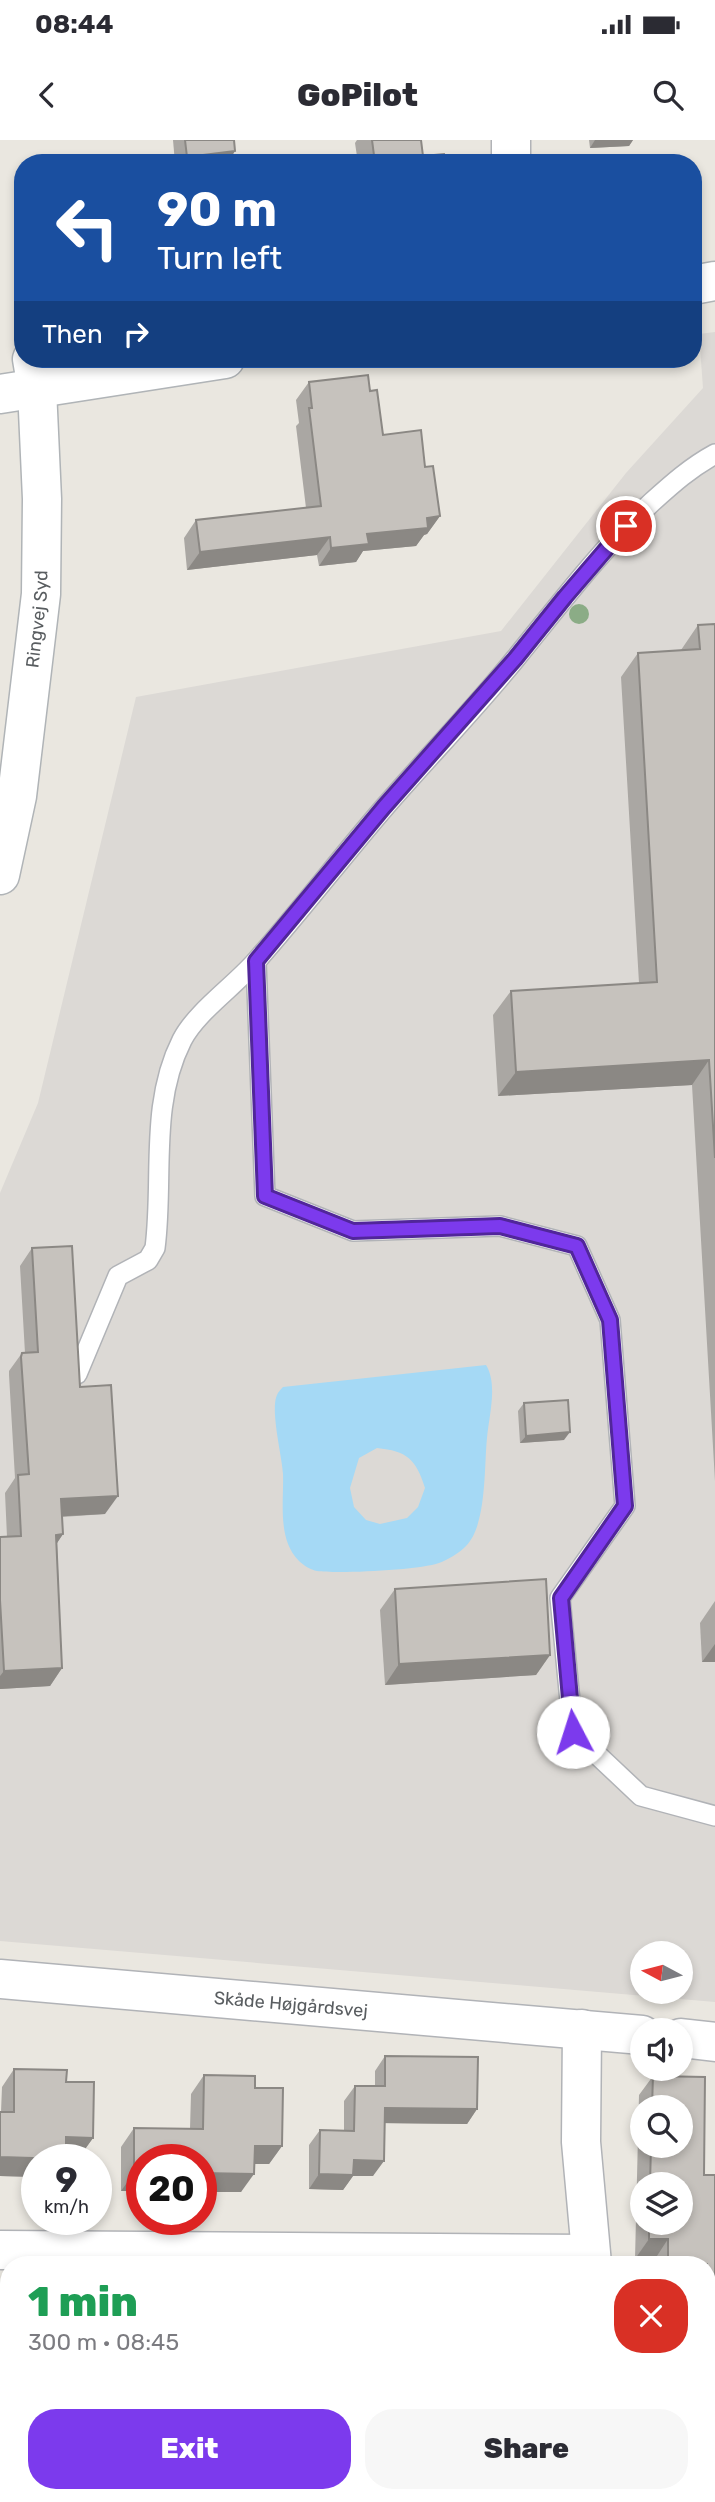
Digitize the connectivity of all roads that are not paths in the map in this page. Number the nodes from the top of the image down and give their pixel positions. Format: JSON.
{"nodes":[{"id":1,"x":142,"y":368,"type":"edge"},
{"id":2,"x":23,"y":381,"type":"edge"},
{"id":3,"x":715,"y":454,"type":"edge"},
{"id":4,"x":0,"y":875,"type":"edge"},
{"id":5,"x":256,"y":961,"type":"junction"},
{"id":6,"x":78,"y":1374,"type":"edge"},
{"id":7,"x":715,"y":1816,"type":"edge"},
{"id":8,"x":0,"y":1979,"type":"edge"},
{"id":9,"x":582,"y":2029,"type":"junction"},
{"id":10,"x":630,"y":2034,"type":"edge"},
{"id":11,"x":693,"y":2039,"type":"edge"},
{"id":12,"x":715,"y":2042,"type":"edge"},
{"id":13,"x":0,"y":2250,"type":"edge"},
{"id":14,"x":394,"y":2256,"type":"edge"},
{"id":15,"x":591,"y":2256,"type":"edge"}],
"edges":[{"from":1,"to":2,"type":"street"},
{"from":2,"to":4,"type":"street","name":"Ringvej Syd"},
{"from":3,"to":5,"type":"lane"},
{"from":5,"to":6,"type":"lane"},
{"from":5,"to":7,"type":"lane"},
{"from":8,"to":9,"type":"street","name":"Skåde Højgårdsvej"},
{"from":9,"to":10,"type":"street","name":"Skåde Højgårdsvej"},
{"from":9,"to":15,"type":"street"},
{"from":11,"to":12,"type":"street"},
{"from":13,"to":14,"type":"street"}]}
